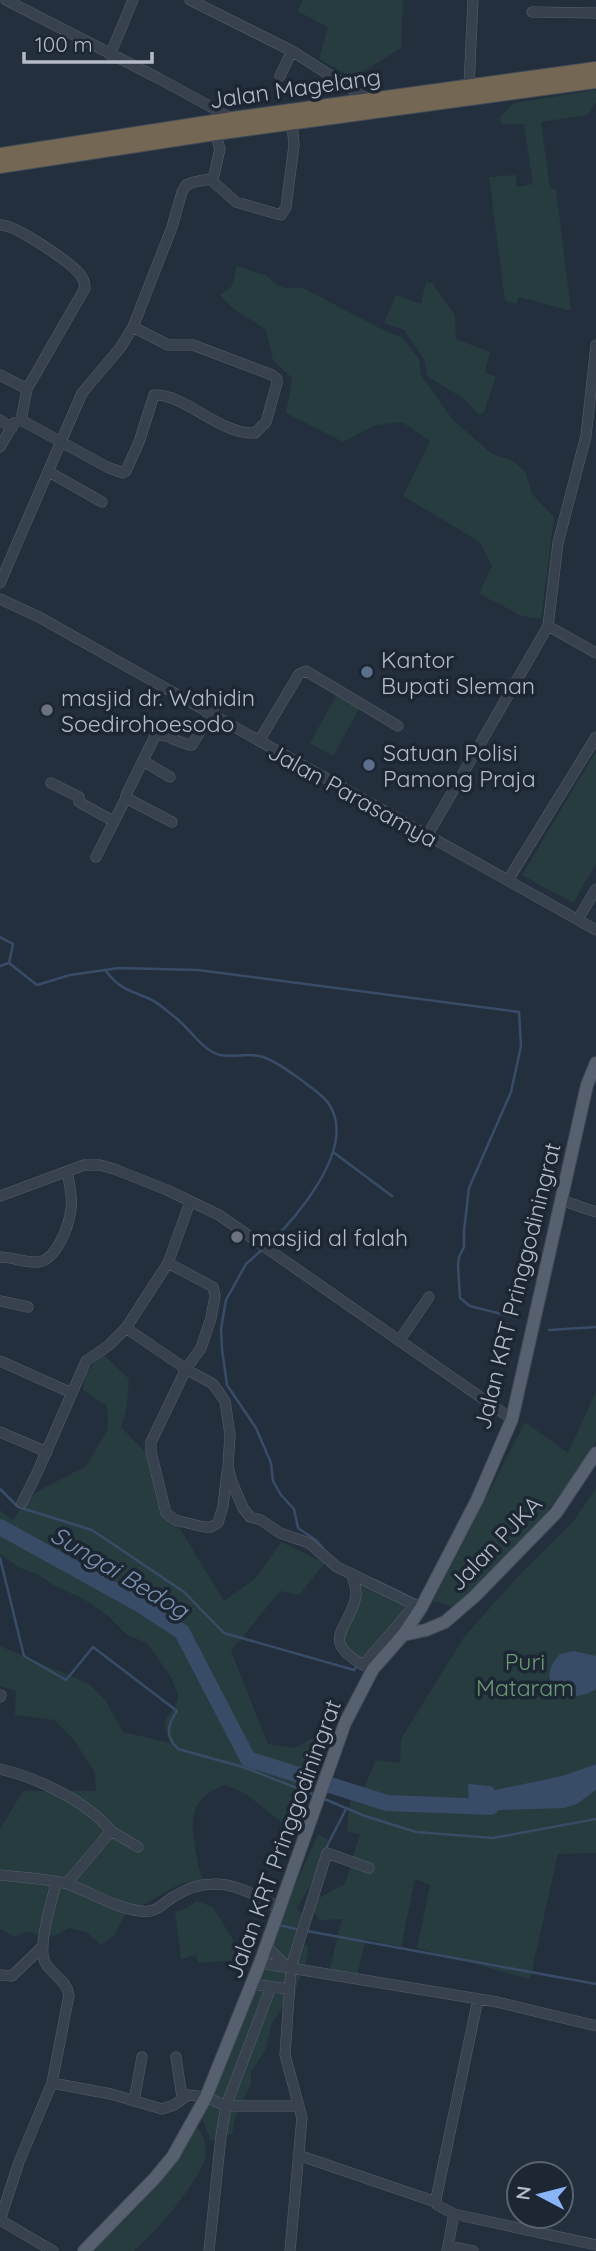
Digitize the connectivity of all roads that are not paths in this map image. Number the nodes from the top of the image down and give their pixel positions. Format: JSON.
{"nodes":[{"id":1,"x":190,"y":0,"type":"edge"},
{"id":2,"x":473,"y":0,"type":"edge"},
{"id":3,"x":10,"y":1,"type":"edge"},
{"id":4,"x":128,"y":2,"type":"edge"},
{"id":5,"x":532,"y":12,"type":"dead end"},
{"id":6,"x":596,"y":13,"type":"edge"},
{"id":7,"x":292,"y":51,"type":"junction"},
{"id":8,"x":110,"y":55,"type":"junction"},
{"id":9,"x":596,"y":69,"type":"edge"},
{"id":10,"x":280,"y":76,"type":"dead end"},
{"id":11,"x":596,"y":81,"type":"edge"},
{"id":12,"x":537,"y":83,"type":"junction"},
{"id":13,"x":469,"y":87,"type":"junction"},
{"id":14,"x":371,"y":101,"type":"junction"},
{"id":15,"x":233,"y":119,"type":"junction"},
{"id":16,"x":292,"y":123,"type":"junction"},
{"id":17,"x":215,"y":133,"type":"junction"},
{"id":18,"x":0,"y":155,"type":"edge"},
{"id":19,"x":0,"y":166,"type":"edge"},
{"id":20,"x":210,"y":179,"type":"junction"},
{"id":21,"x":0,"y":225,"type":"edge"},
{"id":22,"x":133,"y":327,"type":"junction"},
{"id":23,"x":596,"y":345,"type":"edge"},
{"id":24,"x":595,"y":364,"type":"edge"},
{"id":25,"x":0,"y":376,"type":"edge"},
{"id":26,"x":27,"y":389,"type":"junction"},
{"id":27,"x":0,"y":420,"type":"edge"},
{"id":28,"x":21,"y":420,"type":"junction"},
{"id":29,"x":12,"y":428,"type":"junction"},
{"id":30,"x":63,"y":442,"type":"junction"},
{"id":31,"x":0,"y":447,"type":"edge"},
{"id":32,"x":49,"y":472,"type":"junction"},
{"id":33,"x":102,"y":502,"type":"dead end"},
{"id":34,"x":0,"y":583,"type":"edge"},
{"id":35,"x":0,"y":599,"type":"edge"},
{"id":36,"x":548,"y":626,"type":"junction"},
{"id":37,"x":596,"y":653,"type":"edge"},
{"id":38,"x":219,"y":697,"type":"dead end"},
{"id":39,"x":210,"y":714,"type":"junction"},
{"id":40,"x":398,"y":726,"type":"dead end"},
{"id":41,"x":596,"y":737,"type":"edge"},
{"id":42,"x":259,"y":741,"type":"junction"},
{"id":43,"x":143,"y":761,"type":"junction"},
{"id":44,"x":170,"y":777,"type":"dead end"},
{"id":45,"x":51,"y":783,"type":"dead end"},
{"id":46,"x":126,"y":798,"type":"junction"},
{"id":47,"x":113,"y":821,"type":"junction"},
{"id":48,"x":172,"y":822,"type":"dead end"},
{"id":49,"x":427,"y":836,"type":"junction"},
{"id":50,"x":96,"y":857,"type":"dead end"},
{"id":51,"x":508,"y":880,"type":"junction"},
{"id":52,"x":596,"y":889,"type":"edge"},
{"id":53,"x":578,"y":919,"type":"junction"},
{"id":54,"x":596,"y":930,"type":"edge"},
{"id":55,"x":596,"y":1063,"type":"edge"},
{"id":56,"x":67,"y":1171,"type":"junction"},
{"id":57,"x":0,"y":1196,"type":"edge"},
{"id":58,"x":561,"y":1200,"type":"junction"},
{"id":59,"x":190,"y":1202,"type":"junction"},
{"id":60,"x":596,"y":1212,"type":"edge"},
{"id":61,"x":0,"y":1257,"type":"edge"},
{"id":62,"x":168,"y":1263,"type":"junction"},
{"id":63,"x":429,"y":1297,"type":"dead end"},
{"id":64,"x":0,"y":1301,"type":"edge"},
{"id":65,"x":28,"y":1307,"type":"dead end"},
{"id":66,"x":126,"y":1328,"type":"junction"},
{"id":67,"x":399,"y":1341,"type":"junction"},
{"id":68,"x":1,"y":1363,"type":"edge"},
{"id":69,"x":186,"y":1369,"type":"junction"},
{"id":70,"x":72,"y":1393,"type":"junction"},
{"id":71,"x":512,"y":1419,"type":"junction"},
{"id":72,"x":0,"y":1432,"type":"edge"},
{"id":73,"x":47,"y":1452,"type":"junction"},
{"id":74,"x":596,"y":1453,"type":"edge"},
{"id":75,"x":228,"y":1467,"type":"junction"},
{"id":76,"x":22,"y":1503,"type":"dead end"},
{"id":77,"x":351,"y":1573,"type":"junction"},
{"id":78,"x":418,"y":1606,"type":"junction"},
{"id":79,"x":403,"y":1634,"type":"junction"},
{"id":80,"x":0,"y":1769,"type":"edge"},
{"id":81,"x":111,"y":1831,"type":"junction"},
{"id":82,"x":138,"y":1847,"type":"dead end"},
{"id":83,"x":369,"y":1868,"type":"dead end"},
{"id":84,"x":0,"y":1875,"type":"edge"},
{"id":85,"x":62,"y":1883,"type":"junction"},
{"id":86,"x":278,"y":1908,"type":"junction"},
{"id":87,"x":266,"y":1946,"type":"junction"},
{"id":88,"x":42,"y":1947,"type":"junction"},
{"id":89,"x":260,"y":1963,"type":"junction"},
{"id":90,"x":289,"y":1967,"type":"junction"},
{"id":91,"x":0,"y":1975,"type":"edge"},
{"id":92,"x":251,"y":1984,"type":"junction"},
{"id":93,"x":271,"y":1987,"type":"junction"},
{"id":94,"x":289,"y":1989,"type":"junction"},
{"id":95,"x":478,"y":1998,"type":"junction"},
{"id":96,"x":596,"y":2026,"type":"edge"},
{"id":97,"x":142,"y":2057,"type":"dead end"},
{"id":98,"x":176,"y":2057,"type":"dead end"},
{"id":99,"x":52,"y":2083,"type":"junction"},
{"id":100,"x":182,"y":2097,"type":"junction"},
{"id":101,"x":206,"y":2097,"type":"junction"},
{"id":102,"x":134,"y":2101,"type":"junction"},
{"id":103,"x":226,"y":2106,"type":"junction"},
{"id":104,"x":299,"y":2106,"type":"junction"},
{"id":105,"x":298,"y":2155,"type":"junction"},
{"id":106,"x":436,"y":2203,"type":"junction"},
{"id":107,"x":454,"y":2214,"type":"junction"},
{"id":108,"x":0,"y":2220,"type":"edge"},
{"id":109,"x":567,"y":2238,"type":"junction"},
{"id":110,"x":596,"y":2245,"type":"edge"},
{"id":111,"x":447,"y":2248,"type":"edge"},
{"id":112,"x":53,"y":2251,"type":"edge"},
{"id":113,"x":84,"y":2251,"type":"edge"},
{"id":114,"x":209,"y":2251,"type":"edge"},
{"id":115,"x":214,"y":2251,"type":"edge"},
{"id":116,"x":289,"y":2251,"type":"edge"},
{"id":117,"x":473,"y":2251,"type":"edge"},
{"id":118,"x":565,"y":2251,"type":"edge"}],
"edges":[{"from":1,"to":7,"type":"street"},
{"from":2,"to":13,"type":"street"},
{"from":3,"to":8,"type":"street"},
{"from":4,"to":8,"type":"street"},
{"from":5,"to":6,"type":"street"},
{"from":7,"to":10,"type":"street"},
{"from":7,"to":14,"type":"street"},
{"from":8,"to":15,"type":"street"},
{"from":9,"to":12,"type":"highway","name":"Jalan Magelang"},
{"from":11,"to":12,"type":"highway","name":"Jalan Magelang"},
{"from":12,"to":13,"type":"highway","name":"Jalan Magelang"},
{"from":12,"to":16,"type":"highway","name":"Jalan Magelang"},
{"from":13,"to":14,"type":"highway","name":"Jalan Magelang"},
{"from":14,"to":15,"type":"highway","name":"Jalan Magelang"},
{"from":15,"to":18,"type":"highway","name":"Jalan Magelang"},
{"from":16,"to":17,"type":"highway","name":"Jalan Magelang"},
{"from":16,"to":20,"type":"street"},
{"from":17,"to":19,"type":"highway","name":"Jalan Magelang"},
{"from":17,"to":20,"type":"street"},
{"from":20,"to":22,"type":"street"},
{"from":21,"to":26,"type":"street"},
{"from":22,"to":30,"type":"street"},
{"from":22,"to":30,"type":"street"},
{"from":23,"to":24,"type":"street"},
{"from":24,"to":36,"type":"street"},
{"from":25,"to":26,"type":"street"},
{"from":26,"to":28,"type":"street"},
{"from":27,"to":29,"type":"street"},
{"from":28,"to":29,"type":"street"},
{"from":28,"to":30,"type":"street"},
{"from":29,"to":31,"type":"street"},
{"from":30,"to":32,"type":"street"},
{"from":32,"to":33,"type":"street"},
{"from":32,"to":34,"type":"street"},
{"from":35,"to":39,"type":"street","name":"Jalan Parasamya"},
{"from":36,"to":37,"type":"street"},
{"from":36,"to":49,"type":"street"},
{"from":38,"to":39,"type":"street"},
{"from":39,"to":42,"type":"street","name":"Jalan Parasamya"},
{"from":39,"to":43,"type":"street"},
{"from":40,"to":42,"type":"street"},
{"from":41,"to":51,"type":"street"},
{"from":42,"to":49,"type":"street","name":"Jalan Parasamya"},
{"from":43,"to":44,"type":"street"},
{"from":43,"to":46,"type":"street"},
{"from":45,"to":47,"type":"street"},
{"from":46,"to":47,"type":"street"},
{"from":46,"to":48,"type":"street"},
{"from":47,"to":50,"type":"street"},
{"from":49,"to":51,"type":"street","name":"Jalan Parasamya"},
{"from":51,"to":53,"type":"street","name":"Jalan Parasamya"},
{"from":52,"to":53,"type":"street"},
{"from":53,"to":54,"type":"street","name":"Jalan Parasamya"},
{"from":55,"to":58,"type":"main road","name":"Jalan KRT Pringgodiningrat"},
{"from":56,"to":57,"type":"street"},
{"from":56,"to":59,"type":"street"},
{"from":56,"to":61,"type":"street"},
{"from":58,"to":60,"type":"street"},
{"from":58,"to":71,"type":"main road","name":"Jalan KRT Pringgodiningrat"},
{"from":59,"to":62,"type":"street"},
{"from":59,"to":67,"type":"street"},
{"from":62,"to":66,"type":"street"},
{"from":62,"to":69,"type":"street"},
{"from":63,"to":67,"type":"street"},
{"from":64,"to":65,"type":"street"},
{"from":66,"to":69,"type":"street"},
{"from":66,"to":70,"type":"street"},
{"from":67,"to":71,"type":"street"},
{"from":68,"to":70,"type":"street"},
{"from":69,"to":75,"type":"street"},
{"from":69,"to":75,"type":"street"},
{"from":70,"to":73,"type":"street"},
{"from":71,"to":78,"type":"main road","name":"Jalan KRT Pringgodiningrat"},
{"from":72,"to":73,"type":"street"},
{"from":73,"to":76,"type":"street"},
{"from":74,"to":79,"type":"main road","name":"Jalan PJKA"},
{"from":75,"to":77,"type":"street"},
{"from":77,"to":78,"type":"street"},
{"from":77,"to":78,"type":"street"},
{"from":78,"to":79,"type":"main road","name":"Jalan KRT Pringgodiningrat"},
{"from":79,"to":86,"type":"main road","name":"Jalan KRT Pringgodiningrat"},
{"from":80,"to":81,"type":"street"},
{"from":81,"to":82,"type":"street"},
{"from":81,"to":85,"type":"street"},
{"from":83,"to":90,"type":"street"},
{"from":84,"to":85,"type":"street"},
{"from":85,"to":86,"type":"street"},
{"from":85,"to":88,"type":"street"},
{"from":86,"to":87,"type":"main road","name":"Jalan KRT Pringgodiningrat"},
{"from":87,"to":89,"type":"main road","name":"Jalan KRT Pringgodiningrat"},
{"from":87,"to":90,"type":"street"},
{"from":88,"to":91,"type":"street"},
{"from":88,"to":99,"type":"street"},
{"from":89,"to":90,"type":"street"},
{"from":89,"to":92,"type":"main road","name":"Jalan KRT Pringgodiningrat"},
{"from":90,"to":94,"type":"street"},
{"from":90,"to":95,"type":"street"},
{"from":92,"to":93,"type":"street"},
{"from":92,"to":101,"type":"main road","name":"Jalan KRT Pringgodiningrat"},
{"from":93,"to":94,"type":"street"},
{"from":93,"to":103,"type":"street"},
{"from":94,"to":104,"type":"street"},
{"from":95,"to":96,"type":"street"},
{"from":95,"to":106,"type":"street"},
{"from":97,"to":102,"type":"street"},
{"from":98,"to":100,"type":"street"},
{"from":99,"to":102,"type":"street"},
{"from":99,"to":108,"type":"street"},
{"from":100,"to":101,"type":"street"},
{"from":100,"to":102,"type":"street"},
{"from":101,"to":103,"type":"street"},
{"from":101,"to":113,"type":"main road","name":"Jalan KRT Pringgodiningrat"},
{"from":103,"to":104,"type":"street"},
{"from":103,"to":114,"type":"street"},
{"from":104,"to":105,"type":"street"},
{"from":105,"to":106,"type":"street"},
{"from":105,"to":116,"type":"street"},
{"from":106,"to":107,"type":"street"},
{"from":107,"to":109,"type":"street"},
{"from":107,"to":111,"type":"street"},
{"from":108,"to":112,"type":"street"},
{"from":109,"to":110,"type":"street"},
{"from":109,"to":118,"type":"street"},
{"from":111,"to":117,"type":"street"},
{"from":114,"to":115,"type":"street"}]}
